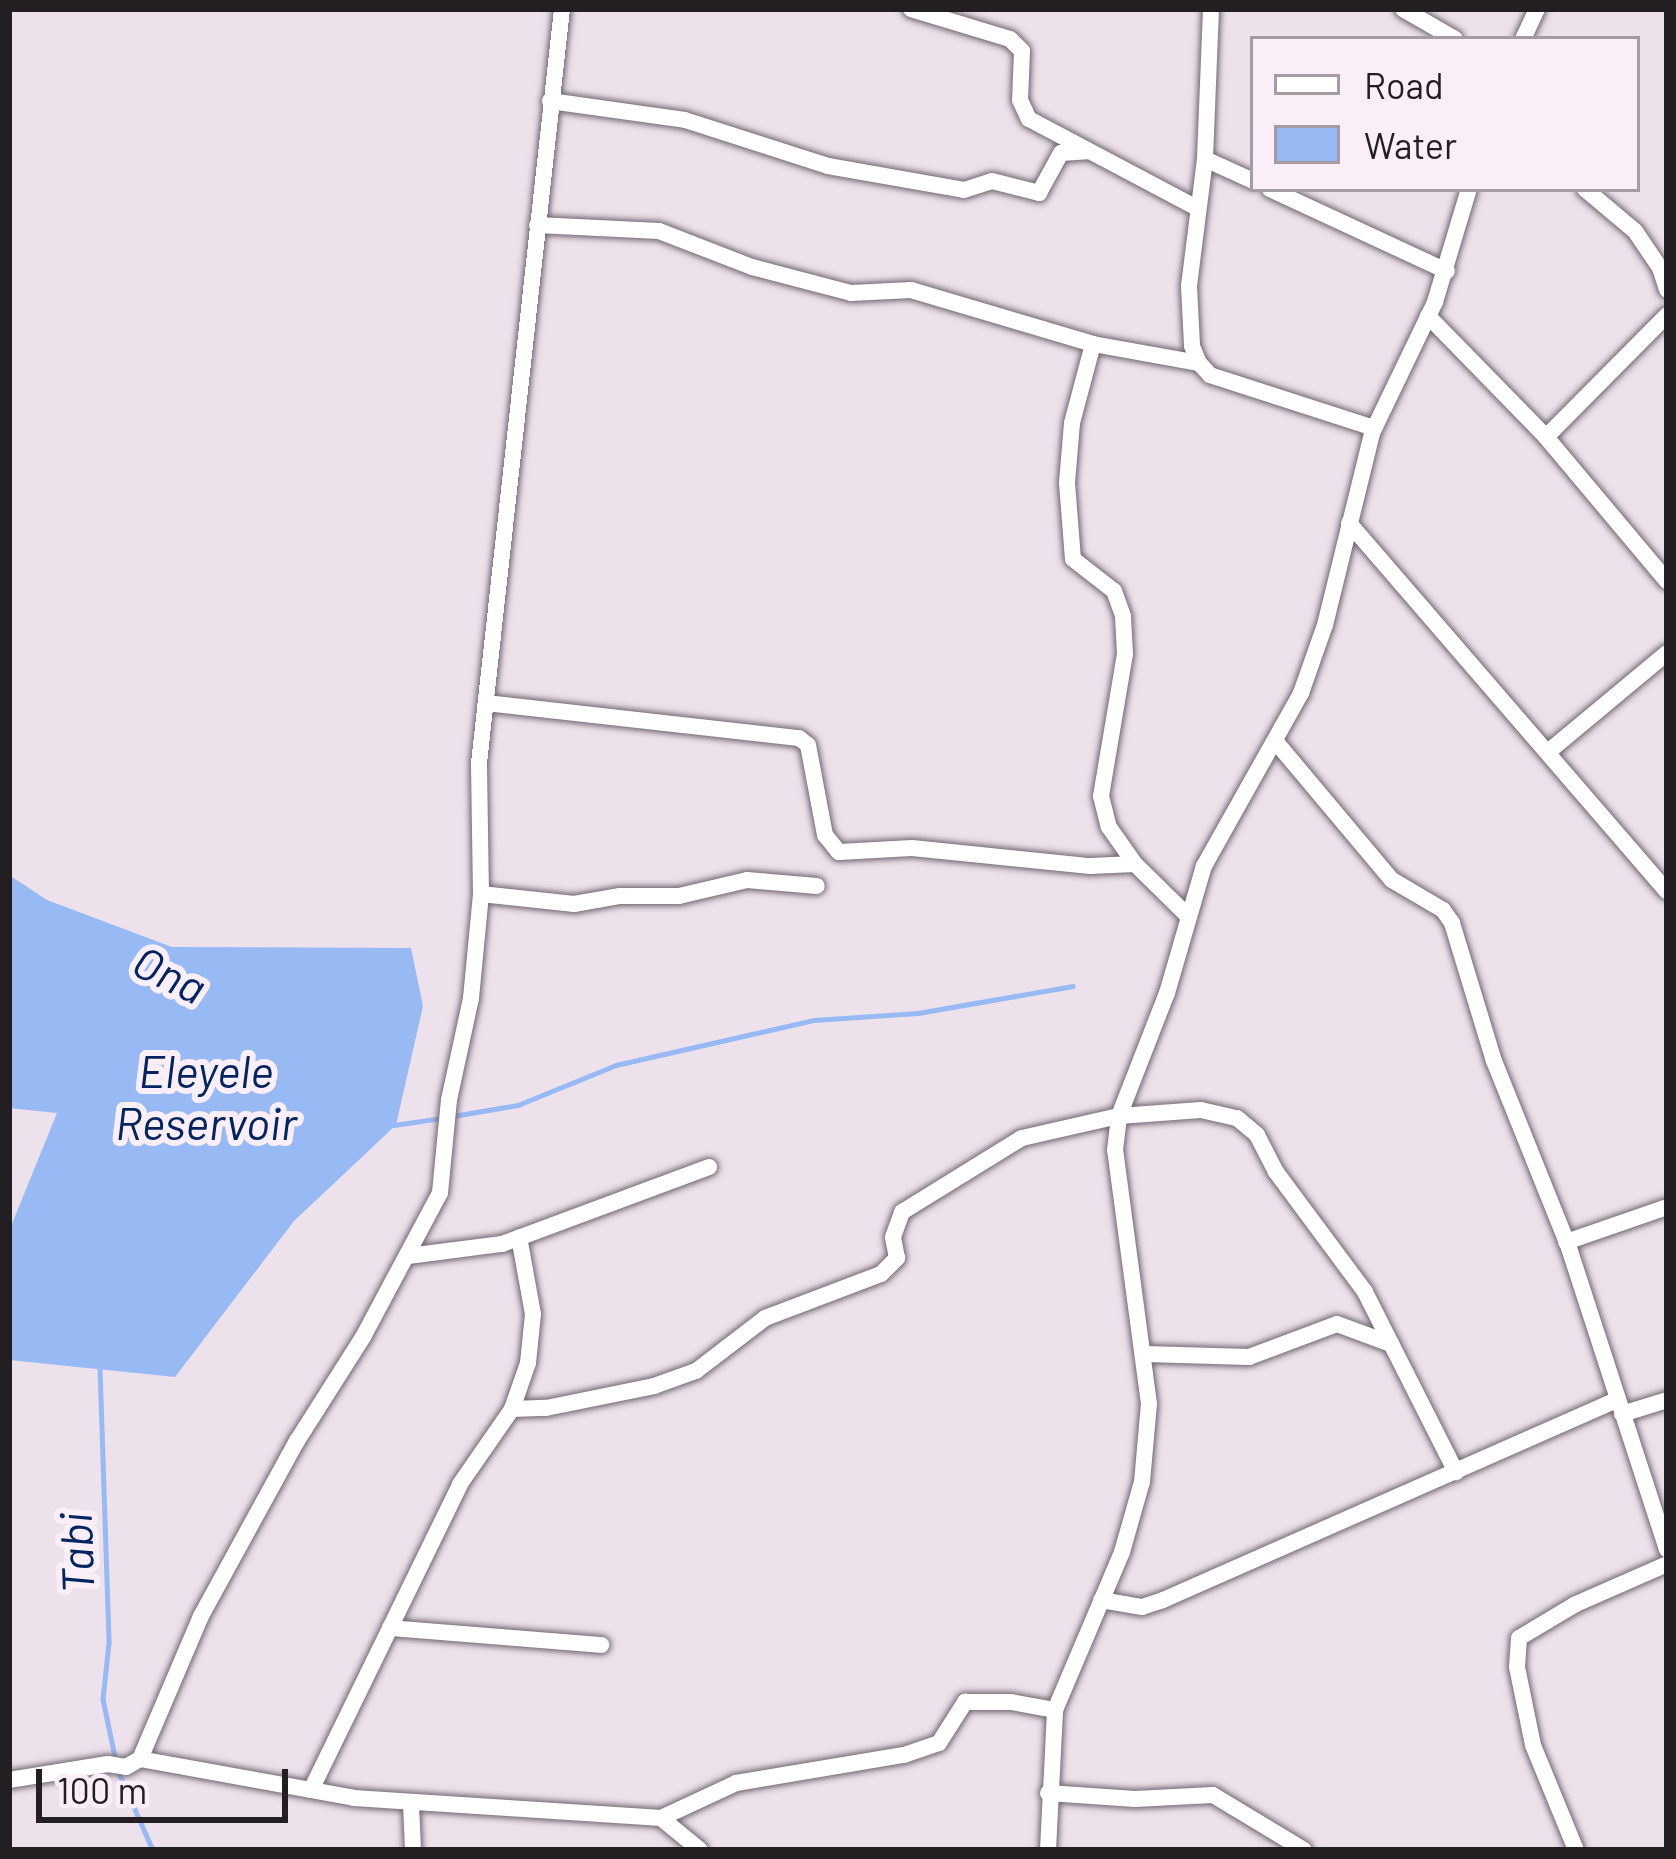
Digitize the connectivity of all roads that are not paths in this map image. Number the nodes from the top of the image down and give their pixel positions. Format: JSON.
{"nodes":[{"id":1,"x":562,"y":9,"type":"edge"},
{"id":2,"x":911,"y":9,"type":"edge"},
{"id":3,"x":1211,"y":9,"type":"edge"},
{"id":4,"x":1403,"y":9,"type":"edge"},
{"id":5,"x":1450,"y":36,"type":"edge"},
{"id":6,"x":550,"y":101,"type":"junction"},
{"id":7,"x":1087,"y":151,"type":"junction"},
{"id":8,"x":1205,"y":158,"type":"junction"},
{"id":9,"x":1250,"y":180,"type":"edge"},
{"id":10,"x":1276,"y":192,"type":"edge"},
{"id":11,"x":1468,"y":192,"type":"edge"},
{"id":12,"x":1589,"y":192,"type":"edge"},
{"id":13,"x":1196,"y":207,"type":"junction"},
{"id":14,"x":537,"y":226,"type":"junction"},
{"id":15,"x":1447,"y":271,"type":"junction"},
{"id":16,"x":1667,"y":290,"type":"edge"},
{"id":17,"x":1667,"y":315,"type":"edge"},
{"id":18,"x":1428,"y":316,"type":"junction"},
{"id":19,"x":1094,"y":344,"type":"junction"},
{"id":20,"x":1199,"y":363,"type":"junction"},
{"id":21,"x":1374,"y":428,"type":"junction"},
{"id":22,"x":1546,"y":436,"type":"junction"},
{"id":23,"x":1349,"y":523,"type":"junction"},
{"id":24,"x":1667,"y":581,"type":"edge"},
{"id":25,"x":1667,"y":653,"type":"edge"},
{"id":26,"x":486,"y":703,"type":"junction"},
{"id":27,"x":1276,"y":742,"type":"junction"},
{"id":28,"x":1548,"y":752,"type":"junction"},
{"id":29,"x":1135,"y":864,"type":"junction"},
{"id":30,"x":817,"y":886,"type":"dead end"},
{"id":31,"x":1667,"y":891,"type":"edge"},
{"id":32,"x":481,"y":894,"type":"junction"},
{"id":33,"x":1188,"y":916,"type":"junction"},
{"id":34,"x":1119,"y":1116,"type":"junction"},
{"id":35,"x":709,"y":1168,"type":"dead end"},
{"id":36,"x":1667,"y":1207,"type":"edge"},
{"id":37,"x":519,"y":1238,"type":"junction"},
{"id":38,"x":1566,"y":1242,"type":"junction"},
{"id":39,"x":408,"y":1256,"type":"junction"},
{"id":40,"x":1392,"y":1345,"type":"junction"},
{"id":41,"x":1145,"y":1354,"type":"junction"},
{"id":42,"x":1667,"y":1400,"type":"edge"},
{"id":43,"x":1619,"y":1407,"type":"junction"},
{"id":44,"x":512,"y":1409,"type":"junction"},
{"id":45,"x":1456,"y":1472,"type":"junction"},
{"id":46,"x":1662,"y":1518,"type":"edge"},
{"id":47,"x":1667,"y":1549,"type":"edge"},
{"id":48,"x":1667,"y":1564,"type":"edge"},
{"id":49,"x":1101,"y":1600,"type":"junction"},
{"id":50,"x":390,"y":1628,"type":"junction"},
{"id":51,"x":601,"y":1645,"type":"dead end"},
{"id":52,"x":1054,"y":1710,"type":"junction"},
{"id":53,"x":125,"y":1764,"type":"junction"},
{"id":54,"x":9,"y":1780,"type":"edge"},
{"id":55,"x":311,"y":1790,"type":"junction"},
{"id":56,"x":1048,"y":1793,"type":"junction"},
{"id":57,"x":411,"y":1804,"type":"junction"},
{"id":58,"x":661,"y":1818,"type":"junction"},
{"id":59,"x":413,"y":1850,"type":"edge"},
{"id":60,"x":700,"y":1850,"type":"edge"},
{"id":61,"x":1048,"y":1850,"type":"edge"},
{"id":62,"x":1304,"y":1850,"type":"edge"},
{"id":63,"x":1576,"y":1850,"type":"edge"}],
"edges":[{"from":1,"to":6,"type":"street"},
{"from":2,"to":7,"type":"street"},
{"from":3,"to":8,"type":"street"},
{"from":4,"to":5,"type":"street"},
{"from":6,"to":7,"type":"street"},
{"from":6,"to":14,"type":"street"},
{"from":7,"to":13,"type":"street"},
{"from":8,"to":9,"type":"street"},
{"from":8,"to":13,"type":"street"},
{"from":10,"to":15,"type":"street"},
{"from":11,"to":15,"type":"street"},
{"from":12,"to":16,"type":"street"},
{"from":13,"to":20,"type":"street"},
{"from":14,"to":19,"type":"street"},
{"from":14,"to":26,"type":"street"},
{"from":15,"to":18,"type":"street"},
{"from":17,"to":22,"type":"street"},
{"from":18,"to":21,"type":"street"},
{"from":18,"to":22,"type":"street"},
{"from":19,"to":20,"type":"street"},
{"from":19,"to":29,"type":"street"},
{"from":20,"to":21,"type":"street"},
{"from":21,"to":23,"type":"street"},
{"from":22,"to":24,"type":"street"},
{"from":23,"to":27,"type":"street"},
{"from":23,"to":28,"type":"street"},
{"from":25,"to":28,"type":"street"},
{"from":26,"to":29,"type":"street"},
{"from":26,"to":32,"type":"street"},
{"from":27,"to":33,"type":"street"},
{"from":27,"to":38,"type":"street"},
{"from":28,"to":31,"type":"street"},
{"from":29,"to":33,"type":"street"},
{"from":30,"to":32,"type":"street"},
{"from":32,"to":39,"type":"street"},
{"from":33,"to":34,"type":"street"},
{"from":34,"to":40,"type":"street"},
{"from":34,"to":41,"type":"street"},
{"from":34,"to":44,"type":"street"},
{"from":35,"to":37,"type":"street"},
{"from":36,"to":38,"type":"street"},
{"from":37,"to":39,"type":"street"},
{"from":37,"to":44,"type":"street"},
{"from":38,"to":43,"type":"street"},
{"from":39,"to":53,"type":"street"},
{"from":40,"to":41,"type":"street"},
{"from":40,"to":45,"type":"street"},
{"from":41,"to":49,"type":"street"},
{"from":42,"to":43,"type":"street"},
{"from":43,"to":45,"type":"street"},
{"from":43,"to":46,"type":"street"},
{"from":44,"to":50,"type":"street"},
{"from":45,"to":49,"type":"street"},
{"from":46,"to":47,"type":"street"},
{"from":48,"to":63,"type":"street"},
{"from":49,"to":52,"type":"street"},
{"from":50,"to":51,"type":"street"},
{"from":50,"to":55,"type":"street"},
{"from":52,"to":56,"type":"street"},
{"from":52,"to":58,"type":"street"},
{"from":53,"to":54,"type":"street"},
{"from":53,"to":55,"type":"street"},
{"from":55,"to":57,"type":"street"},
{"from":56,"to":61,"type":"street"},
{"from":56,"to":62,"type":"street"},
{"from":57,"to":58,"type":"street"},
{"from":57,"to":59,"type":"street"},
{"from":58,"to":60,"type":"street"}]}
